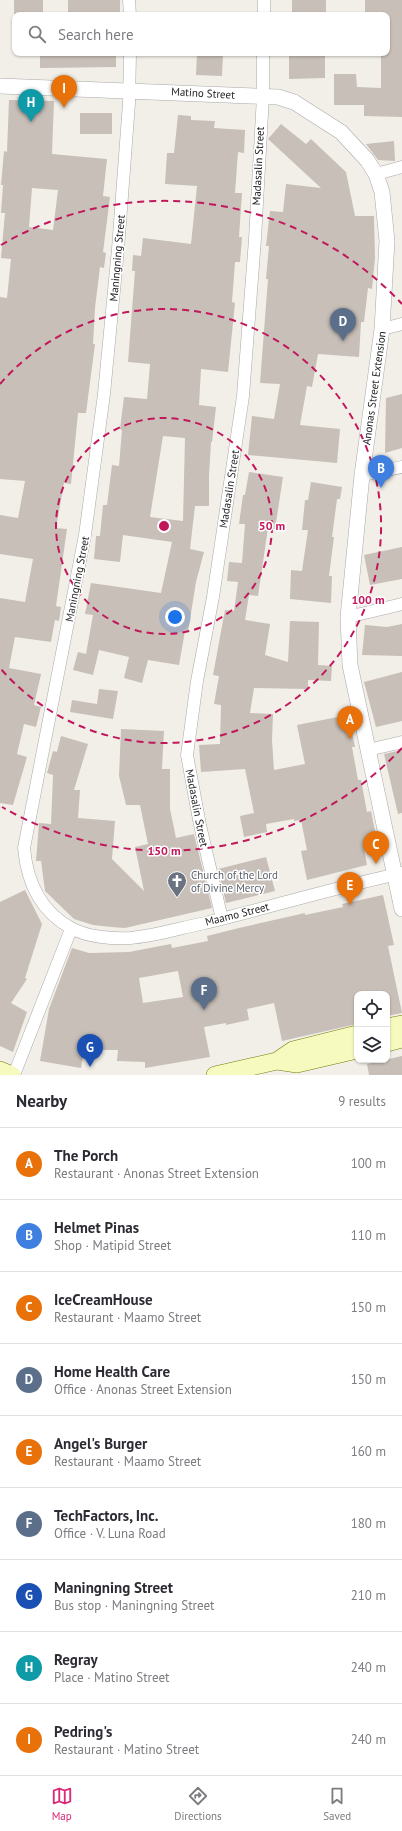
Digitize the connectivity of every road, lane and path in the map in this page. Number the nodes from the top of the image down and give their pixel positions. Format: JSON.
{"nodes":[{"id":1,"x":129,"y":0,"type":"edge"},
{"id":2,"x":264,"y":0,"type":"edge"},
{"id":3,"x":130,"y":12,"type":"edge"},
{"id":4,"x":264,"y":12,"type":"edge"},
{"id":5,"x":130,"y":56,"type":"edge"},
{"id":6,"x":263,"y":56,"type":"edge"},
{"id":7,"x":0,"y":86,"type":"edge"},
{"id":8,"x":130,"y":90,"type":"junction"},
{"id":9,"x":263,"y":96,"type":"junction"},
{"id":10,"x":402,"y":167,"type":"edge"},
{"id":11,"x":376,"y":174,"type":"junction"},
{"id":12,"x":402,"y":324,"type":"edge"},
{"id":13,"x":382,"y":329,"type":"junction"},
{"id":14,"x":402,"y":467,"type":"edge"},
{"id":15,"x":362,"y":475,"type":"junction"},
{"id":16,"x":402,"y":604,"type":"edge"},
{"id":17,"x":348,"y":617,"type":"junction"},
{"id":18,"x":402,"y":742,"type":"edge"},
{"id":19,"x":368,"y":750,"type":"junction"},
{"id":20,"x":398,"y":874,"type":"edge"},
{"id":21,"x":402,"y":909,"type":"edge"},
{"id":22,"x":222,"y":919,"type":"junction"},
{"id":23,"x":71,"y":929,"type":"junction"},
{"id":24,"x":402,"y":1024,"type":"edge"},
{"id":25,"x":390,"y":1026,"type":"edge"},
{"id":26,"x":354,"y":1035,"type":"edge"},
{"id":27,"x":402,"y":1039,"type":"edge"},
{"id":28,"x":390,"y":1042,"type":"edge"},
{"id":29,"x":354,"y":1051,"type":"edge"},
{"id":30,"x":277,"y":1061,"type":"junction"},
{"id":31,"x":0,"y":1070,"type":"edge"},
{"id":32,"x":13,"y":1075,"type":"edge"},
{"id":33,"x":215,"y":1075,"type":"edge"}],
"edges":[{"from":1,"to":3,"type":"street"},
{"from":2,"to":4,"type":"street"},
{"from":5,"to":8,"type":"street","name":"Maningning Street"},
{"from":6,"to":9,"type":"street","name":"Madasalin Street"},
{"from":7,"to":8,"type":"street","name":"Matino Street"},
{"from":8,"to":9,"type":"street","name":"Matino Street"},
{"from":8,"to":23,"type":"street","name":"Maningning Street"},
{"from":9,"to":11,"type":"street","name":"Matino Street"},
{"from":9,"to":22,"type":"street","name":"Madasalin Street"},
{"from":10,"to":11,"type":"street"},
{"from":11,"to":13,"type":"street","name":"Anonas Street Extension"},
{"from":12,"to":13,"type":"street"},
{"from":13,"to":15,"type":"street","name":"Anonas Street Extension"},
{"from":14,"to":15,"type":"street"},
{"from":15,"to":17,"type":"street","name":"Anonas Street Extension"},
{"from":16,"to":17,"type":"street"},
{"from":17,"to":19,"type":"street","name":"Anonas Street Extension"},
{"from":18,"to":19,"type":"street"},
{"from":19,"to":20,"type":"street","name":"Anonas Street Extension"},
{"from":20,"to":21,"type":"street","name":"Anonas Street Extension"},
{"from":20,"to":22,"type":"street","name":"Maamo Street"},
{"from":22,"to":23,"type":"street","name":"Maamo Street"},
{"from":23,"to":32,"type":"street"},
{"from":24,"to":25,"type":"main road"},
{"from":26,"to":30,"type":"main road"},
{"from":27,"to":28,"type":"main road"},
{"from":29,"to":30,"type":"main road"},
{"from":30,"to":33,"type":"main road"},
{"from":31,"to":32,"type":"main road"}]}
